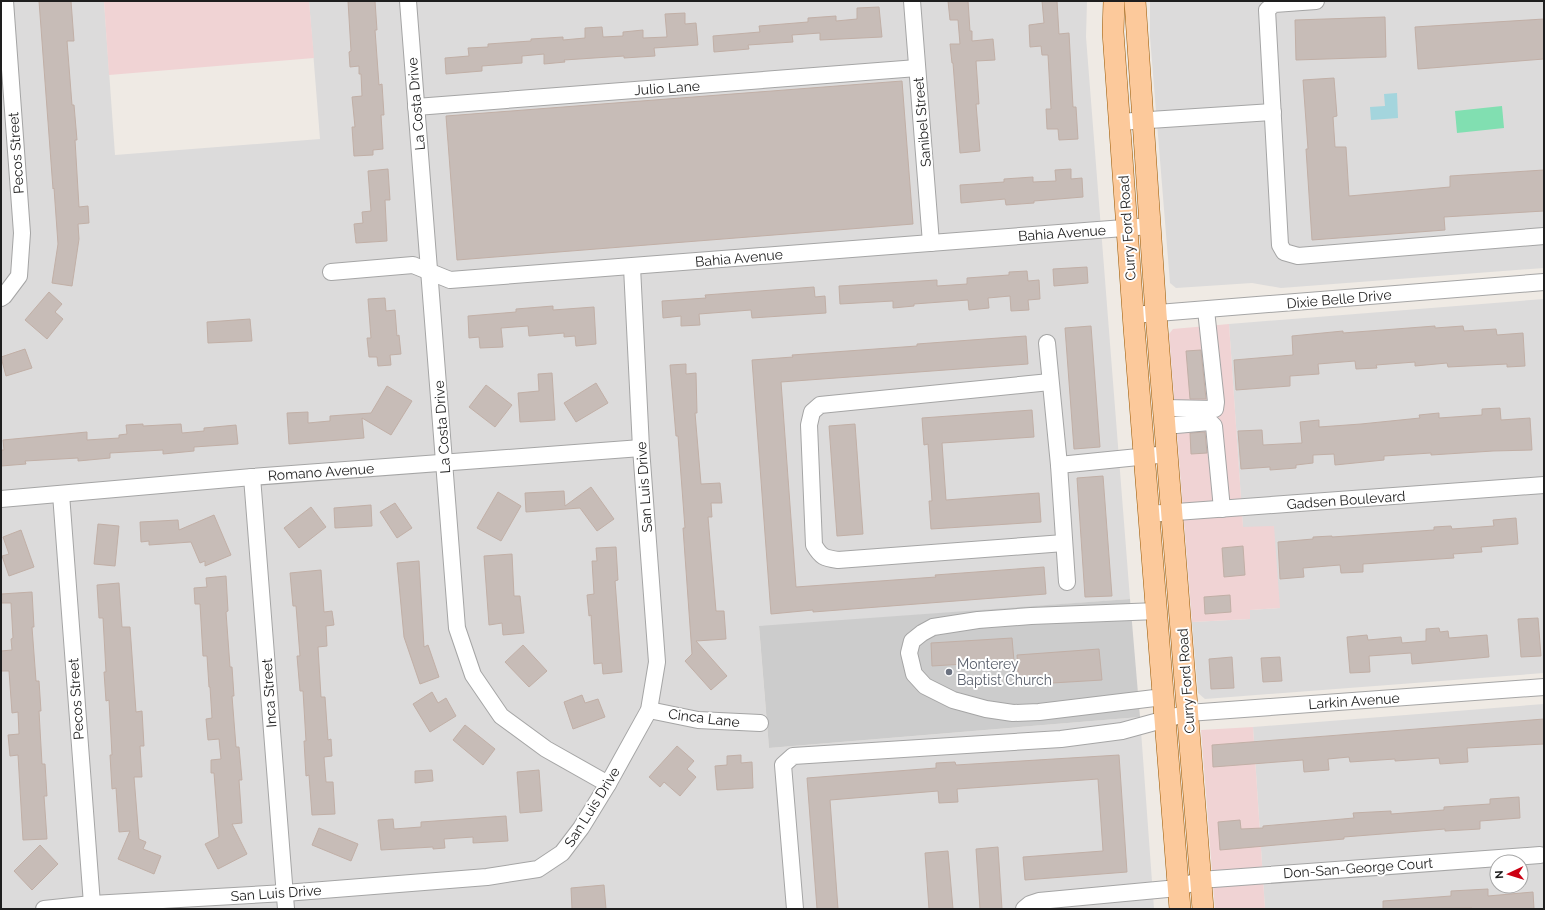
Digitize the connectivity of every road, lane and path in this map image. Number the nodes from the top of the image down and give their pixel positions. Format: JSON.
{"nodes":[{"id":1,"x":5,"y":1,"type":"edge"},
{"id":2,"x":408,"y":1,"type":"edge"},
{"id":3,"x":912,"y":1,"type":"edge"},
{"id":4,"x":1114,"y":1,"type":"edge"},
{"id":5,"x":1135,"y":1,"type":"edge"},
{"id":6,"x":1316,"y":1,"type":"edge"},
{"id":7,"x":917,"y":68,"type":"junction"},
{"id":8,"x":416,"y":107,"type":"junction"},
{"id":9,"x":1273,"y":112,"type":"junction"},
{"id":10,"x":1143,"y":120,"type":"junction"},
{"id":11,"x":1119,"y":122,"type":"junction"},
{"id":12,"x":1150,"y":226,"type":"junction"},
{"id":13,"x":1127,"y":228,"type":"junction"},
{"id":14,"x":1544,"y":236,"type":"edge"},
{"id":15,"x":931,"y":242,"type":"junction"},
{"id":16,"x":632,"y":267,"type":"junction"},
{"id":17,"x":331,"y":272,"type":"dead end"},
{"id":18,"x":430,"y":272,"type":"junction"},
{"id":19,"x":1544,"y":282,"type":"edge"},
{"id":20,"x":1,"y":298,"type":"edge"},
{"id":21,"x":1206,"y":310,"type":"junction"},
{"id":22,"x":1156,"y":314,"type":"junction"},
{"id":23,"x":1133,"y":315,"type":"junction"},
{"id":24,"x":1047,"y":343,"type":"dead end"},
{"id":25,"x":1050,"y":382,"type":"junction"},
{"id":26,"x":1165,"y":417,"type":"junction"},
{"id":27,"x":641,"y":448,"type":"junction"},
{"id":28,"x":1168,"y":454,"type":"junction"},
{"id":29,"x":1144,"y":456,"type":"junction"},
{"id":30,"x":445,"y":463,"type":"junction"},
{"id":31,"x":1059,"y":464,"type":"junction"},
{"id":32,"x":252,"y":477,"type":"junction"},
{"id":33,"x":1544,"y":485,"type":"edge"},
{"id":34,"x":61,"y":494,"type":"junction"},
{"id":35,"x":1,"y":499,"type":"edge"},
{"id":36,"x":1222,"y":509,"type":"junction"},
{"id":37,"x":1172,"y":513,"type":"junction"},
{"id":38,"x":1149,"y":514,"type":"junction"},
{"id":39,"x":1064,"y":543,"type":"junction"},
{"id":40,"x":1067,"y":582,"type":"dead end"},
{"id":41,"x":1157,"y":610,"type":"junction"},
{"id":42,"x":1544,"y":687,"type":"edge"},
{"id":43,"x":1163,"y":697,"type":"junction"},
{"id":44,"x":649,"y":710,"type":"junction"},
{"id":45,"x":1188,"y":713,"type":"junction"},
{"id":46,"x":1165,"y":720,"type":"junction"},
{"id":47,"x":760,"y":723,"type":"dead end"},
{"id":48,"x":608,"y":784,"type":"junction"},
{"id":49,"x":1540,"y":855,"type":"dead end"},
{"id":50,"x":1200,"y":880,"type":"junction"},
{"id":51,"x":1178,"y":888,"type":"junction"},
{"id":52,"x":285,"y":893,"type":"junction"},
{"id":53,"x":92,"y":904,"type":"junction"},
{"id":54,"x":44,"y":909,"type":"edge"},
{"id":55,"x":286,"y":909,"type":"edge"},
{"id":56,"x":795,"y":909,"type":"edge"},
{"id":57,"x":1024,"y":909,"type":"edge"},
{"id":58,"x":1180,"y":909,"type":"edge"},
{"id":59,"x":1203,"y":909,"type":"edge"}],
"edges":[{"from":1,"to":20,"type":"street","name":"Pecos Street"},
{"from":2,"to":8,"type":"street","name":"La Costa Drive"},
{"from":3,"to":7,"type":"street","name":"Sanibel Street"},
{"from":4,"to":11,"type":"main road","name":"Curry Ford Road"},
{"from":5,"to":10,"type":"main road","name":"Curry Ford Road"},
{"from":6,"to":9,"type":"street"},
{"from":7,"to":8,"type":"street","name":"Julio Lane"},
{"from":7,"to":15,"type":"street","name":"Sanibel Street"},
{"from":8,"to":18,"type":"street","name":"La Costa Drive"},
{"from":9,"to":10,"type":"street"},
{"from":9,"to":14,"type":"street"},
{"from":10,"to":11,"type":"street"},
{"from":10,"to":12,"type":"main road","name":"Curry Ford Road"},
{"from":11,"to":13,"type":"main road","name":"Curry Ford Road"},
{"from":12,"to":13,"type":"street","name":"Bahia Avenue"},
{"from":12,"to":22,"type":"main road","name":"Curry Ford Road"},
{"from":13,"to":15,"type":"street","name":"Bahia Avenue"},
{"from":13,"to":23,"type":"main road","name":"Curry Ford Road"},
{"from":15,"to":16,"type":"street","name":"Bahia Avenue"},
{"from":16,"to":18,"type":"street","name":"Bahia Avenue"},
{"from":16,"to":27,"type":"street","name":"San Luis Drive"},
{"from":17,"to":18,"type":"street","name":"Bahia Avenue"},
{"from":18,"to":30,"type":"street","name":"La Costa Drive"},
{"from":19,"to":21,"type":"street","name":"Dixie Belle Drive"},
{"from":21,"to":22,"type":"street","name":"Dixie Belle Drive"},
{"from":21,"to":26,"type":"street"},
{"from":22,"to":23,"type":"street","name":"Dixie Belle Drive"},
{"from":22,"to":26,"type":"main road","name":"Curry Ford Road"},
{"from":23,"to":29,"type":"main road","name":"Curry Ford Road"},
{"from":24,"to":25,"type":"street"},
{"from":25,"to":31,"type":"street"},
{"from":25,"to":39,"type":"street"},
{"from":26,"to":28,"type":"main road","name":"Curry Ford Road"},
{"from":26,"to":36,"type":"street"},
{"from":27,"to":30,"type":"street","name":"Romano Avenue"},
{"from":27,"to":44,"type":"street","name":"San Luis Drive"},
{"from":28,"to":29,"type":"street"},
{"from":28,"to":37,"type":"main road","name":"Curry Ford Road"},
{"from":29,"to":31,"type":"street"},
{"from":29,"to":38,"type":"main road","name":"Curry Ford Road"},
{"from":30,"to":32,"type":"street","name":"Romano Avenue"},
{"from":30,"to":48,"type":"street","name":"La Costa Drive"},
{"from":31,"to":39,"type":"street"},
{"from":32,"to":34,"type":"street","name":"Romano Avenue"},
{"from":32,"to":52,"type":"street","name":"Inca Street"},
{"from":33,"to":36,"type":"street","name":"Gadsen Boulevard"},
{"from":34,"to":35,"type":"street","name":"Romano Avenue"},
{"from":34,"to":53,"type":"street","name":"Pecos Street"},
{"from":36,"to":37,"type":"street","name":"Gadsen Boulevard"},
{"from":37,"to":38,"type":"street","name":"Gadsen Boulevard"},
{"from":37,"to":45,"type":"main road","name":"Curry Ford Road"},
{"from":38,"to":41,"type":"main road","name":"Curry Ford Road"},
{"from":39,"to":40,"type":"street"},
{"from":41,"to":43,"type":"main road","name":"Curry Ford Road"},
{"from":41,"to":43,"type":"street"},
{"from":42,"to":45,"type":"street","name":"Larkin Avenue"},
{"from":43,"to":46,"type":"main road","name":"Curry Ford Road"},
{"from":44,"to":47,"type":"street","name":"Cinca Lane"},
{"from":44,"to":48,"type":"street","name":"San Luis Drive"},
{"from":45,"to":46,"type":"street","name":"Larkin Avenue"},
{"from":45,"to":50,"type":"main road","name":"Curry Ford Road"},
{"from":46,"to":51,"type":"main road","name":"Curry Ford Road"},
{"from":46,"to":56,"type":"street","name":"Larkin Avenue"},
{"from":48,"to":52,"type":"street","name":"San Luis Drive"},
{"from":49,"to":50,"type":"street","name":"Don-San-George Court"},
{"from":50,"to":51,"type":"street","name":"Don-San-George Court"},
{"from":50,"to":59,"type":"main road","name":"Curry Ford Road"},
{"from":51,"to":57,"type":"street","name":"Don-San-George Court"},
{"from":51,"to":58,"type":"main road","name":"Curry Ford Road"},
{"from":52,"to":53,"type":"street","name":"San Luis Drive"},
{"from":52,"to":55,"type":"street","name":"Inca Street"},
{"from":53,"to":54,"type":"street","name":"San Luis Drive"}]}
